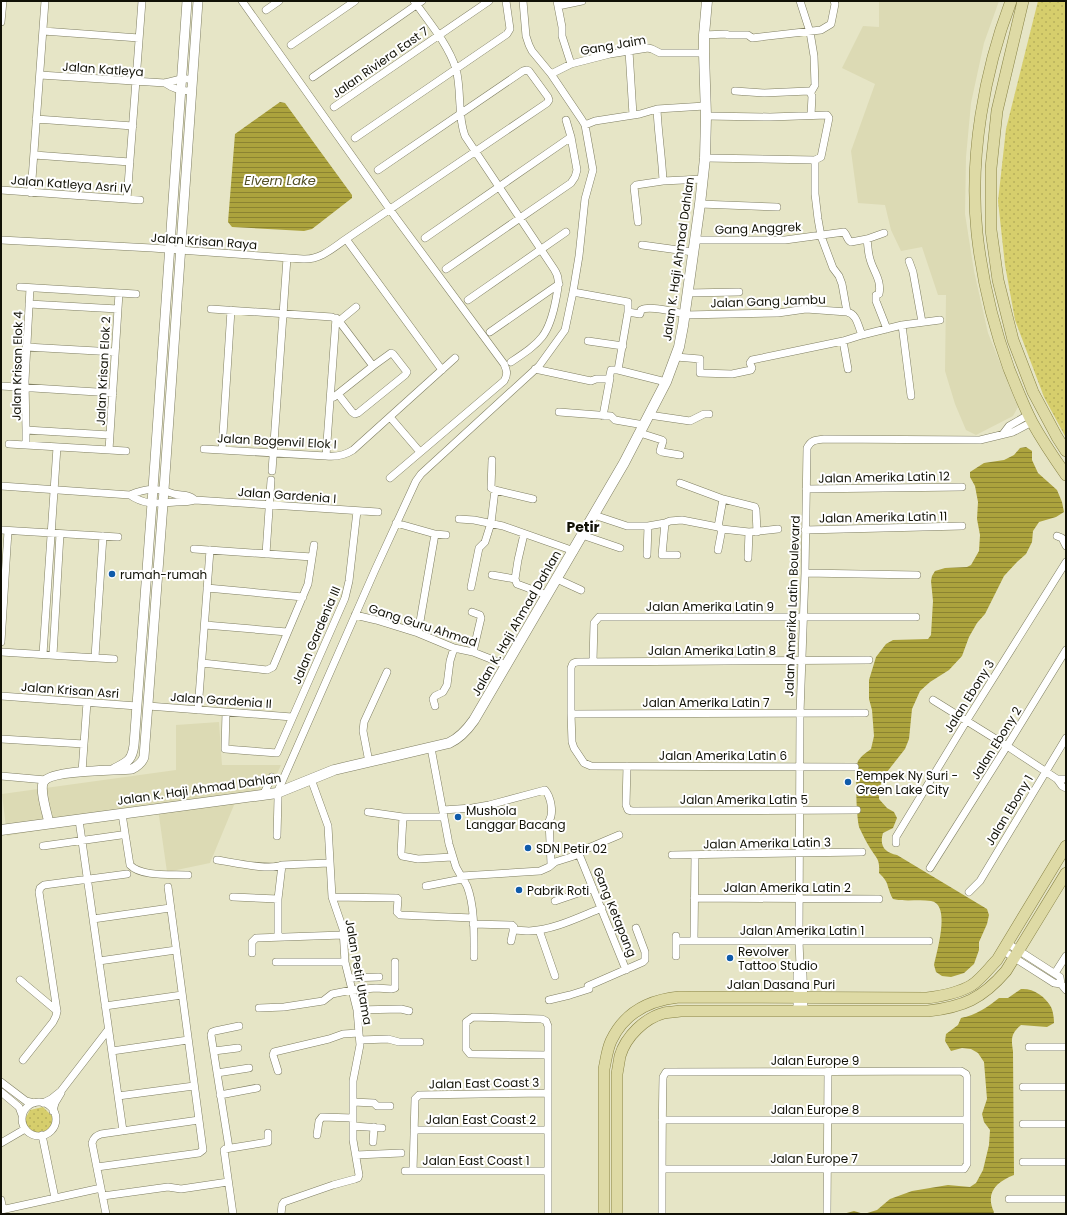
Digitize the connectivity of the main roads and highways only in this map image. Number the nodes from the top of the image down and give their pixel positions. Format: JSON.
{"nodes":[{"id":1,"x":707,"y":1,"type":"edge"},
{"id":2,"x":1011,"y":1,"type":"edge"},
{"id":3,"x":1023,"y":1,"type":"edge"},
{"id":4,"x":1066,"y":451,"type":"edge"},
{"id":5,"x":1066,"y":475,"type":"edge"},
{"id":6,"x":1,"y":830,"type":"edge"},
{"id":7,"x":1066,"y":846,"type":"edge"},
{"id":8,"x":1066,"y":873,"type":"edge"},
{"id":9,"x":604,"y":1214,"type":"edge"},
{"id":10,"x":617,"y":1214,"type":"edge"}],
"edges":[{"from":1,"to":6,"type":"main road","name":"Jalan K. Haji Ahmad Dahlan"},
{"from":2,"to":5,"type":"main road"},
{"from":3,"to":4,"type":"main road"},
{"from":7,"to":9,"type":"main road","name":"Jalan Dasana Puri"},
{"from":8,"to":10,"type":"main road"}]}
